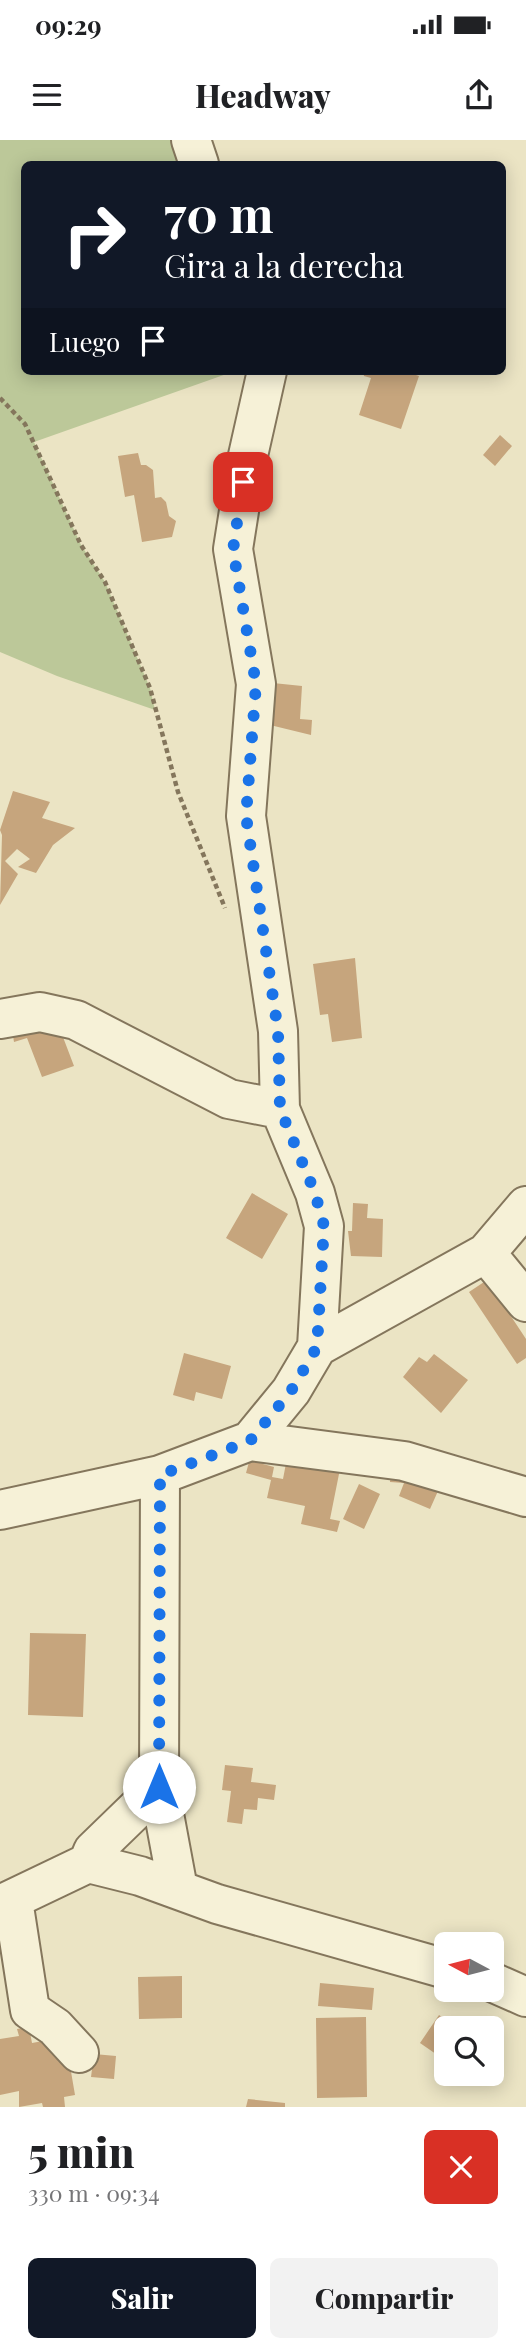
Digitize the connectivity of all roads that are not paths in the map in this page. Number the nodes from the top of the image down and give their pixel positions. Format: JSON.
{"nodes":[{"id":1,"x":191,"y":140,"type":"edge"},
{"id":2,"x":198,"y":161,"type":"edge"},
{"id":3,"x":266,"y":375,"type":"edge"},
{"id":4,"x":0,"y":1019,"type":"edge"},
{"id":5,"x":280,"y":1109,"type":"junction"},
{"id":6,"x":526,"y":1206,"type":"edge"},
{"id":7,"x":486,"y":1253,"type":"junction"},
{"id":8,"x":526,"y":1302,"type":"edge"},
{"id":9,"x":317,"y":1347,"type":"junction"},
{"id":10,"x":250,"y":1441,"type":"junction"},
{"id":11,"x":160,"y":1475,"type":"junction"},
{"id":12,"x":526,"y":1497,"type":"edge"},
{"id":13,"x":0,"y":1510,"type":"edge"},
{"id":14,"x":159,"y":1787,"type":"junction"},
{"id":15,"x":88,"y":1863,"type":"junction"},
{"id":16,"x":178,"y":1889,"type":"junction"},
{"id":17,"x":6,"y":1902,"type":"edge"},
{"id":18,"x":434,"y":1966,"type":"edge"},
{"id":19,"x":504,"y":1987,"type":"edge"},
{"id":20,"x":526,"y":1997,"type":"edge"},
{"id":21,"x":15,"y":2013,"type":"edge"},
{"id":22,"x":79,"y":2053,"type":"dead end"}],
"edges":[{"from":1,"to":2,"type":"street"},
{"from":3,"to":5,"type":"street"},
{"from":4,"to":5,"type":"street"},
{"from":5,"to":9,"type":"street"},
{"from":6,"to":7,"type":"street"},
{"from":7,"to":8,"type":"street"},
{"from":7,"to":9,"type":"street"},
{"from":9,"to":10,"type":"street"},
{"from":10,"to":11,"type":"street"},
{"from":10,"to":12,"type":"street"},
{"from":11,"to":13,"type":"street"},
{"from":11,"to":14,"type":"street"},
{"from":14,"to":15,"type":"street"},
{"from":14,"to":16,"type":"street"},
{"from":15,"to":16,"type":"street"},
{"from":15,"to":17,"type":"street"},
{"from":16,"to":18,"type":"street"},
{"from":17,"to":21,"type":"street"},
{"from":19,"to":20,"type":"street"},
{"from":21,"to":22,"type":"street"}]}
